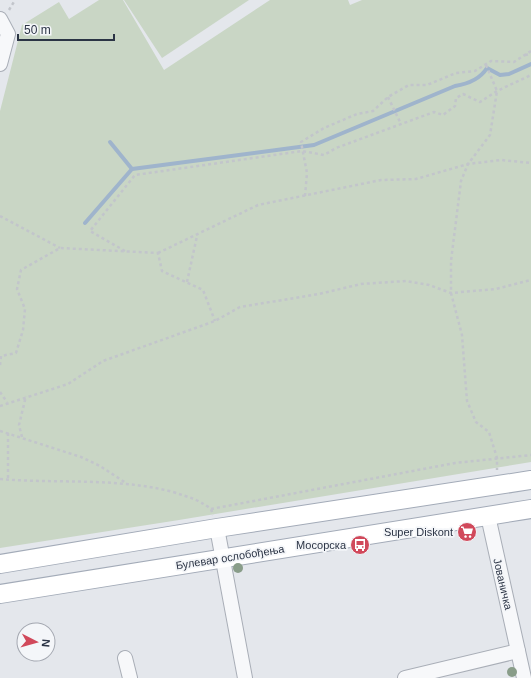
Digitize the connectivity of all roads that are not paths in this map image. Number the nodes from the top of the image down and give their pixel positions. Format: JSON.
{"nodes":[{"id":1,"x":0,"y":19,"type":"edge"},
{"id":2,"x":0,"y":64,"type":"edge"},
{"id":3,"x":531,"y":480,"type":"edge"},
{"id":4,"x":531,"y":509,"type":"edge"},
{"id":5,"x":488,"y":516,"type":"junction"},
{"id":6,"x":215,"y":523,"type":"junction"},
{"id":7,"x":222,"y":558,"type":"junction"},
{"id":8,"x":0,"y":564,"type":"edge"},
{"id":9,"x":0,"y":594,"type":"edge"},
{"id":10,"x":518,"y":651,"type":"junction"},
{"id":11,"x":125,"y":658,"type":"dead end"},
{"id":12,"x":436,"y":674,"type":"edge"},
{"id":13,"x":130,"y":678,"type":"edge"},
{"id":14,"x":245,"y":678,"type":"edge"},
{"id":15,"x":405,"y":678,"type":"edge"},
{"id":16,"x":524,"y":678,"type":"edge"}],
"edges":[{"from":1,"to":2,"type":"street"},
{"from":3,"to":6,"type":"main road"},
{"from":4,"to":5,"type":"main road","name":"Булевар ослобођења"},
{"from":5,"to":7,"type":"main road","name":"Булевар ослобођења"},
{"from":5,"to":10,"type":"street","name":"Јованичка"},
{"from":6,"to":7,"type":"street"},
{"from":6,"to":8,"type":"main road"},
{"from":7,"to":9,"type":"main road","name":"Булевар ослобођења"},
{"from":7,"to":14,"type":"street"},
{"from":10,"to":12,"type":"street"},
{"from":10,"to":16,"type":"street","name":"Јованичка"},
{"from":11,"to":13,"type":"street"},
{"from":12,"to":15,"type":"street"}]}
